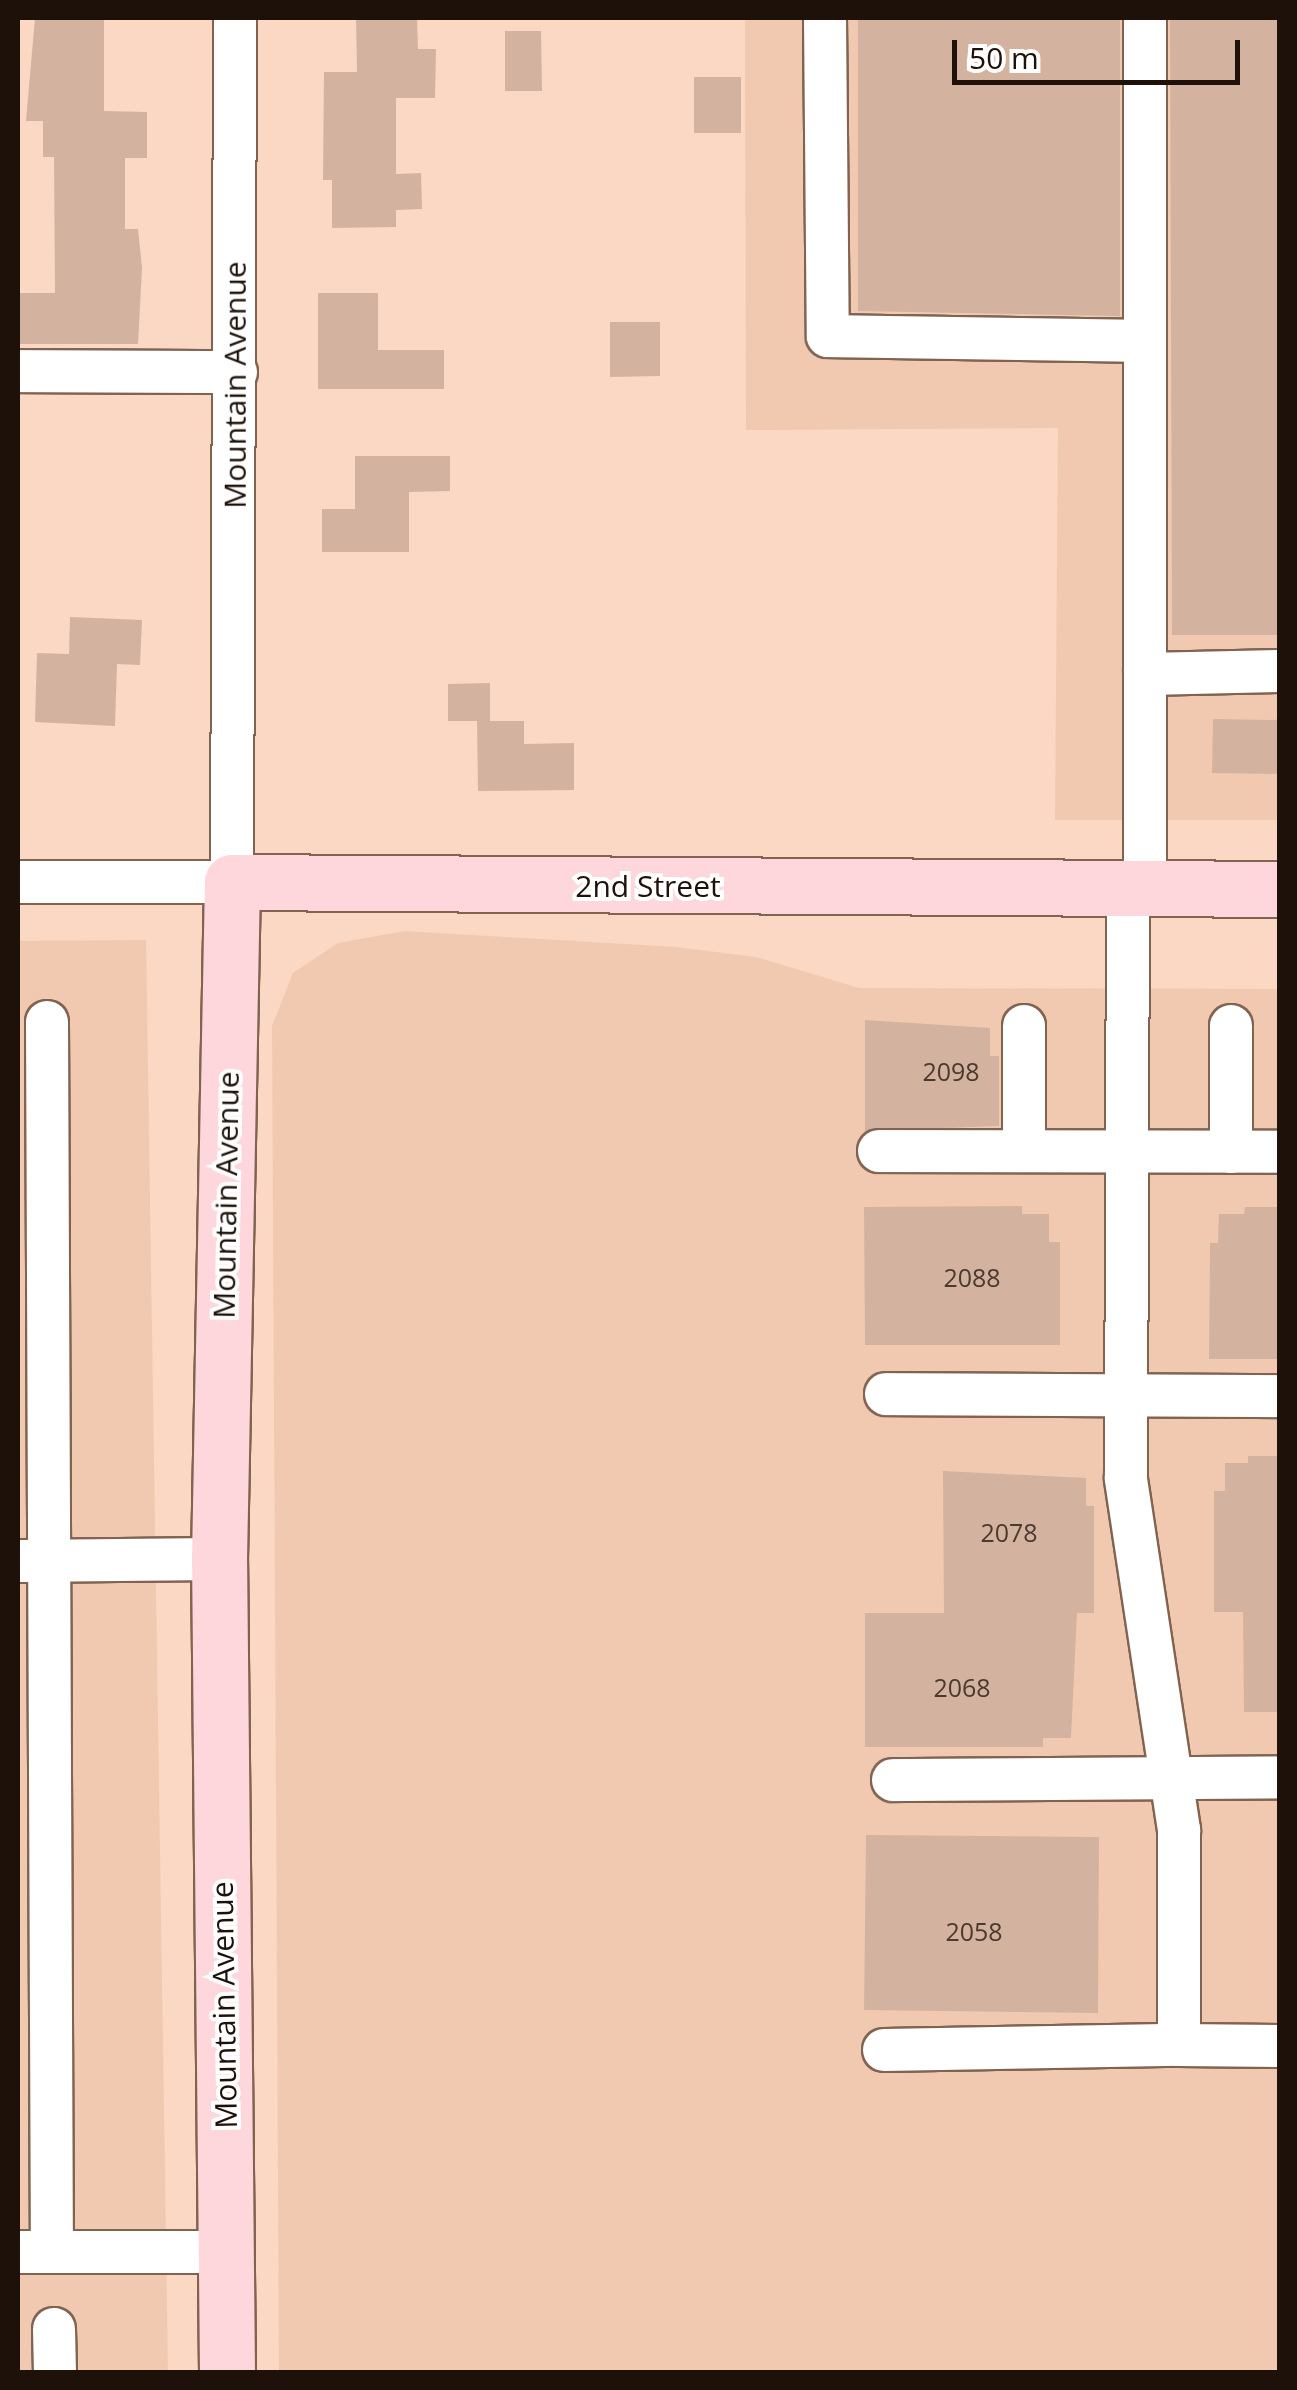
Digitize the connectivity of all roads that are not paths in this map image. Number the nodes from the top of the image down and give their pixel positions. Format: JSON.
{"nodes":[{"id":1,"x":235,"y":18,"type":"edge"},
{"id":2,"x":826,"y":18,"type":"edge"},
{"id":3,"x":1146,"y":18,"type":"edge"},
{"id":4,"x":1146,"y":341,"type":"junction"},
{"id":5,"x":18,"y":371,"type":"edge"},
{"id":6,"x":236,"y":372,"type":"junction"},
{"id":7,"x":1280,"y":671,"type":"edge"},
{"id":8,"x":1145,"y":674,"type":"junction"},
{"id":9,"x":18,"y":882,"type":"edge"},
{"id":10,"x":232,"y":882,"type":"junction"},
{"id":11,"x":1137,"y":889,"type":"junction"},
{"id":12,"x":1280,"y":889,"type":"edge"},
{"id":13,"x":47,"y":1022,"type":"dead end"},
{"id":14,"x":1024,"y":1026,"type":"dead end"},
{"id":15,"x":1231,"y":1026,"type":"dead end"},
{"id":16,"x":879,"y":1151,"type":"dead end"},
{"id":17,"x":1024,"y":1151,"type":"junction"},
{"id":18,"x":1128,"y":1152,"type":"junction"},
{"id":19,"x":1232,"y":1152,"type":"junction"},
{"id":20,"x":1280,"y":1152,"type":"edge"},
{"id":21,"x":1124,"y":1392,"type":"junction"},
{"id":22,"x":886,"y":1394,"type":"dead end"},
{"id":23,"x":1280,"y":1396,"type":"edge"},
{"id":24,"x":219,"y":1559,"type":"junction"},
{"id":25,"x":32,"y":1561,"type":"edge"},
{"id":26,"x":1172,"y":1776,"type":"junction"},
{"id":27,"x":1280,"y":1777,"type":"edge"},
{"id":28,"x":893,"y":1780,"type":"dead end"},
{"id":29,"x":1179,"y":2045,"type":"junction"},
{"id":30,"x":1280,"y":2046,"type":"edge"},
{"id":31,"x":884,"y":2050,"type":"dead end"},
{"id":32,"x":34,"y":2252,"type":"edge"},
{"id":33,"x":227,"y":2252,"type":"junction"},
{"id":34,"x":54,"y":2329,"type":"dead end"},
{"id":35,"x":55,"y":2372,"type":"edge"},
{"id":36,"x":227,"y":2372,"type":"edge"}],
"edges":[{"from":1,"to":6,"type":"street","name":"Mountain Avenue"},
{"from":2,"to":4,"type":"street"},
{"from":3,"to":4,"type":"street"},
{"from":4,"to":8,"type":"street"},
{"from":5,"to":6,"type":"street"},
{"from":6,"to":10,"type":"street","name":"Mountain Avenue"},
{"from":7,"to":8,"type":"street"},
{"from":8,"to":11,"type":"street"},
{"from":9,"to":10,"type":"street","name":"2nd Street"},
{"from":10,"to":11,"type":"main road","name":"2nd Street"},
{"from":10,"to":24,"type":"main road","name":"Mountain Avenue"},
{"from":11,"to":12,"type":"main road","name":"2nd Street"},
{"from":11,"to":18,"type":"street"},
{"from":13,"to":25,"type":"street"},
{"from":14,"to":17,"type":"street"},
{"from":15,"to":19,"type":"street"},
{"from":16,"to":17,"type":"street"},
{"from":17,"to":18,"type":"street"},
{"from":18,"to":19,"type":"street"},
{"from":18,"to":21,"type":"street"},
{"from":19,"to":20,"type":"street"},
{"from":21,"to":22,"type":"street"},
{"from":21,"to":23,"type":"street"},
{"from":21,"to":26,"type":"street"},
{"from":24,"to":25,"type":"street"},
{"from":24,"to":33,"type":"main road","name":"Mountain Avenue"},
{"from":25,"to":32,"type":"street"},
{"from":26,"to":27,"type":"street"},
{"from":26,"to":28,"type":"street"},
{"from":26,"to":29,"type":"street"},
{"from":29,"to":30,"type":"street"},
{"from":29,"to":31,"type":"street"},
{"from":32,"to":33,"type":"street"},
{"from":33,"to":36,"type":"main road","name":"Mountain Avenue"},
{"from":34,"to":35,"type":"street"}]}
